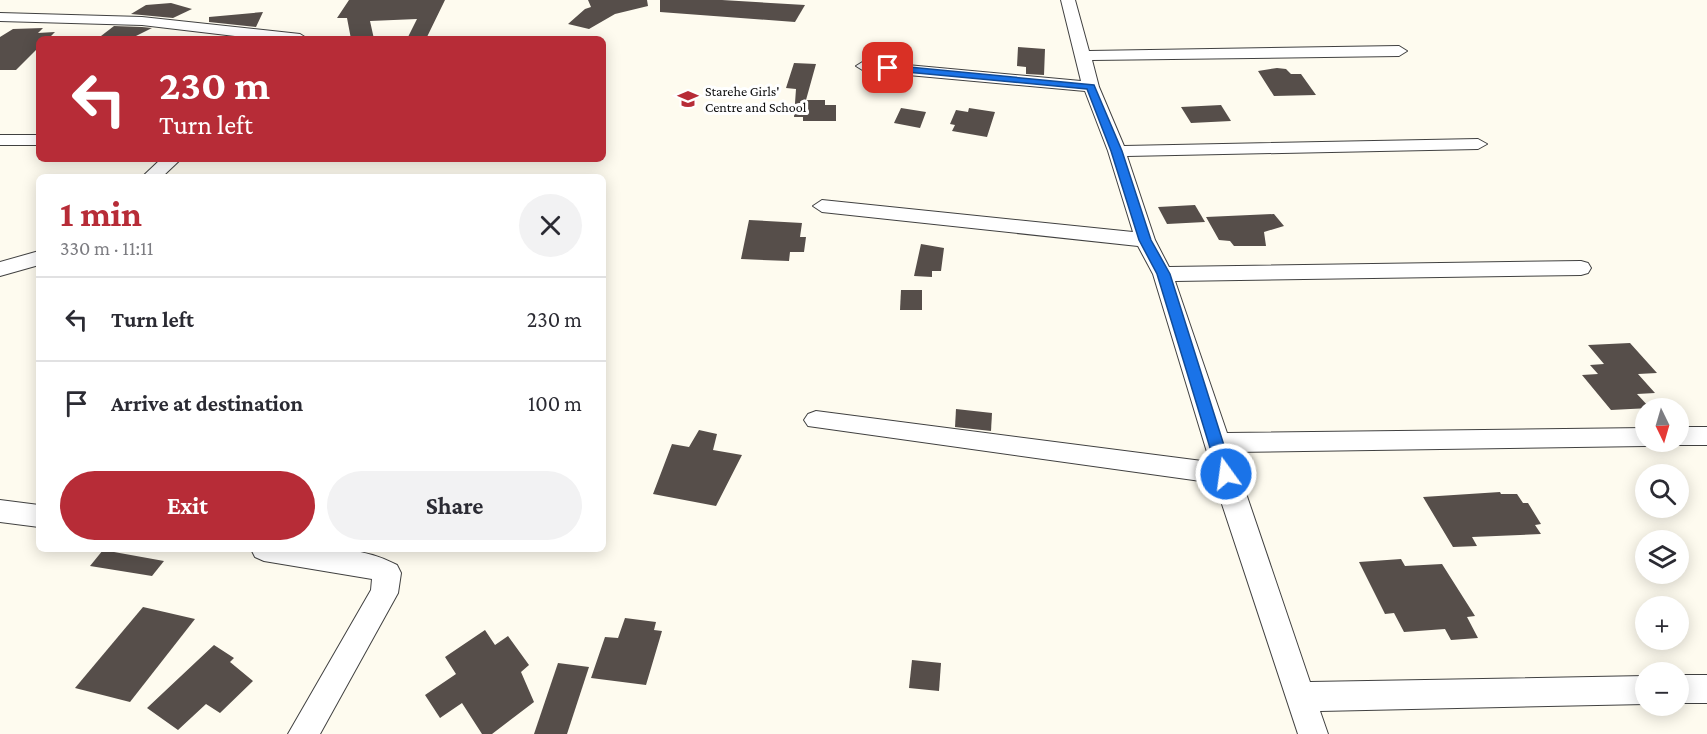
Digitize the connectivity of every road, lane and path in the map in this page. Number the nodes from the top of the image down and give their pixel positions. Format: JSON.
{"nodes":[{"id":1,"x":1068,"y":0,"type":"edge"},
{"id":2,"x":0,"y":17,"type":"edge"},
{"id":3,"x":272,"y":36,"type":"edge"},
{"id":4,"x":1399,"y":51,"type":"dead end"},
{"id":5,"x":1083,"y":56,"type":"junction"},
{"id":6,"x":864,"y":66,"type":"dead end"},
{"id":7,"x":1091,"y":87,"type":"junction"},
{"id":8,"x":0,"y":140,"type":"edge"},
{"id":9,"x":36,"y":140,"type":"edge"},
{"id":10,"x":1478,"y":144,"type":"dead end"},
{"id":11,"x":1117,"y":151,"type":"junction"},
{"id":12,"x":168,"y":162,"type":"edge"},
{"id":13,"x":154,"y":174,"type":"edge"},
{"id":14,"x":822,"y":206,"type":"dead end"},
{"id":15,"x":1145,"y":240,"type":"junction"},
{"id":16,"x":36,"y":259,"type":"edge"},
{"id":17,"x":1581,"y":268,"type":"dead end"},
{"id":18,"x":0,"y":269,"type":"edge"},
{"id":19,"x":1163,"y":274,"type":"junction"},
{"id":20,"x":816,"y":420,"type":"dead end"},
{"id":21,"x":1689,"y":436,"type":"edge"},
{"id":22,"x":1707,"y":436,"type":"edge"},
{"id":23,"x":1635,"y":437,"type":"edge"},
{"id":24,"x":1218,"y":443,"type":"junction"},
{"id":25,"x":1226,"y":474,"type":"junction"},
{"id":26,"x":0,"y":511,"type":"edge"},
{"id":27,"x":36,"y":516,"type":"edge"},
{"id":28,"x":284,"y":552,"type":"edge"},
{"id":29,"x":1689,"y":689,"type":"edge"},
{"id":30,"x":1707,"y":689,"type":"edge"},
{"id":31,"x":1635,"y":690,"type":"edge"},
{"id":32,"x":1301,"y":697,"type":"junction"},
{"id":33,"x":303,"y":734,"type":"edge"},
{"id":34,"x":1313,"y":734,"type":"edge"}],
"edges":[{"from":1,"to":5,"type":"street"},
{"from":2,"to":3,"type":"street"},
{"from":4,"to":5,"type":"street"},
{"from":5,"to":7,"type":"street"},
{"from":6,"to":7,"type":"street"},
{"from":7,"to":11,"type":"street"},
{"from":8,"to":9,"type":"street"},
{"from":10,"to":11,"type":"street"},
{"from":11,"to":15,"type":"street"},
{"from":12,"to":13,"type":"street"},
{"from":14,"to":15,"type":"street"},
{"from":15,"to":19,"type":"street"},
{"from":16,"to":18,"type":"street"},
{"from":17,"to":19,"type":"street"},
{"from":19,"to":24,"type":"street"},
{"from":20,"to":25,"type":"street"},
{"from":21,"to":22,"type":"street"},
{"from":23,"to":24,"type":"street"},
{"from":24,"to":25,"type":"street"},
{"from":25,"to":32,"type":"street"},
{"from":26,"to":27,"type":"street"},
{"from":28,"to":33,"type":"street"},
{"from":29,"to":30,"type":"street"},
{"from":31,"to":32,"type":"street"},
{"from":32,"to":34,"type":"street"}]}
